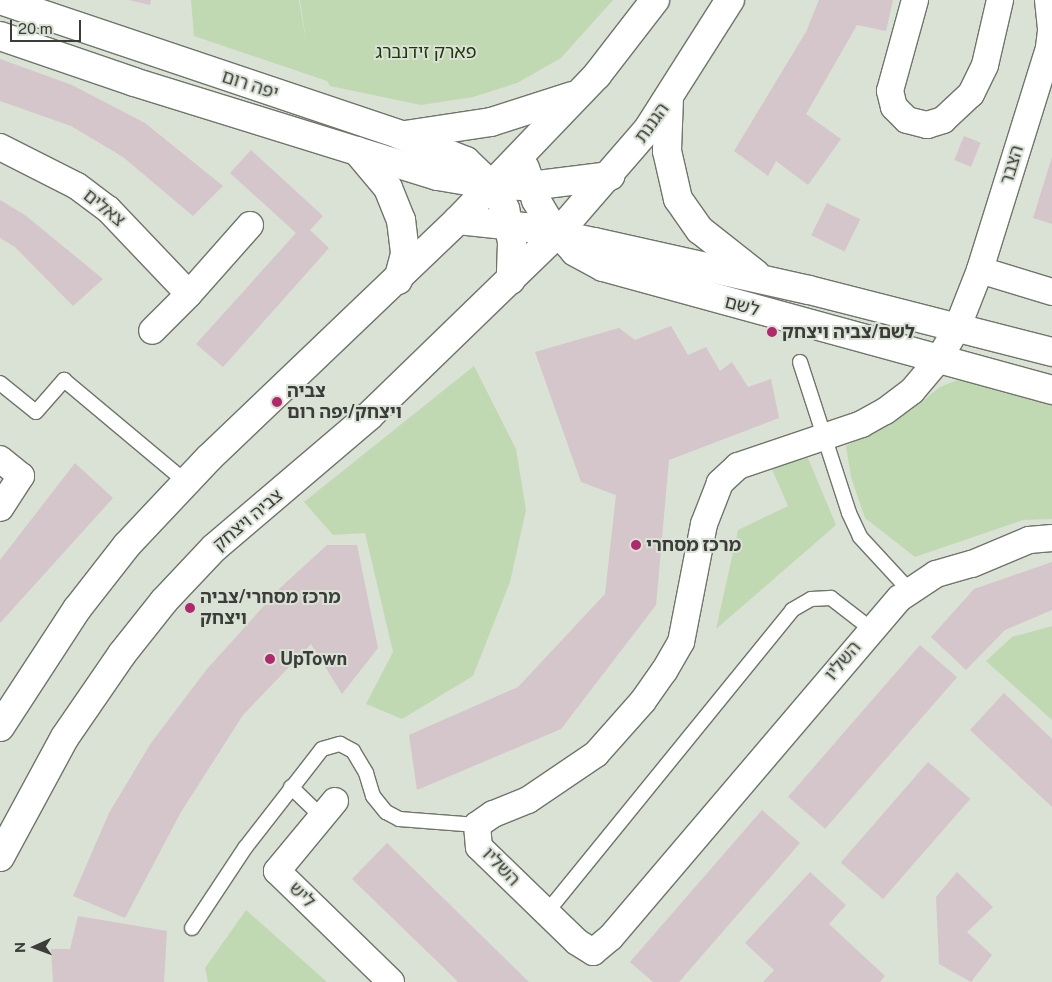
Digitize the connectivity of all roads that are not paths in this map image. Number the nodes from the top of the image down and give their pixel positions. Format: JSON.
{"nodes":[{"id":1,"x":0,"y":0,"type":"edge"},
{"id":2,"x":655,"y":0,"type":"edge"},
{"id":3,"x":730,"y":0,"type":"edge"},
{"id":4,"x":915,"y":0,"type":"edge"},
{"id":5,"x":1000,"y":0,"type":"edge"},
{"id":6,"x":1048,"y":0,"type":"edge"},
{"id":7,"x":0,"y":36,"type":"edge"},
{"id":8,"x":580,"y":93,"type":"junction"},
{"id":9,"x":669,"y":98,"type":"junction"},
{"id":10,"x":400,"y":135,"type":"junction"},
{"id":11,"x":0,"y":147,"type":"edge"},
{"id":12,"x":357,"y":151,"type":"junction"},
{"id":13,"x":523,"y":152,"type":"junction"},
{"id":14,"x":610,"y":176,"type":"junction"},
{"id":15,"x":492,"y":185,"type":"junction"},
{"id":16,"x":530,"y":186,"type":"junction"},
{"id":17,"x":458,"y":220,"type":"junction"},
{"id":18,"x":250,"y":225,"type":"dead end"},
{"id":19,"x":510,"y":225,"type":"junction"},
{"id":20,"x":557,"y":234,"type":"junction"},
{"id":21,"x":980,"y":270,"type":"junction"},
{"id":22,"x":398,"y":280,"type":"junction"},
{"id":23,"x":511,"y":280,"type":"junction"},
{"id":24,"x":765,"y":280,"type":"junction"},
{"id":25,"x":1052,"y":292,"type":"edge"},
{"id":26,"x":189,"y":294,"type":"junction"},
{"id":27,"x":958,"y":326,"type":"junction"},
{"id":28,"x":152,"y":331,"type":"dead end"},
{"id":29,"x":1052,"y":352,"type":"edge"},
{"id":30,"x":939,"y":358,"type":"junction"},
{"id":31,"x":800,"y":362,"type":"dead end"},
{"id":32,"x":0,"y":383,"type":"edge"},
{"id":33,"x":1052,"y":390,"type":"edge"},
{"id":34,"x":822,"y":438,"type":"junction"},
{"id":35,"x":0,"y":460,"type":"edge"},
{"id":36,"x":185,"y":481,"type":"junction"},
{"id":37,"x":0,"y":508,"type":"edge"},
{"id":38,"x":1052,"y":538,"type":"edge"},
{"id":39,"x":910,"y":591,"type":"junction"},
{"id":40,"x":870,"y":629,"type":"junction"},
{"id":41,"x":0,"y":727,"type":"edge"},
{"id":42,"x":291,"y":787,"type":"junction"},
{"id":43,"x":328,"y":809,"type":"joint"},
{"id":44,"x":477,"y":825,"type":"junction"},
{"id":45,"x":0,"y":857,"type":"edge"},
{"id":46,"x":547,"y":912,"type":"junction"},
{"id":47,"x":192,"y":928,"type":"dead end"},
{"id":48,"x":391,"y":982,"type":"edge"}],
"edges":[{"from":1,"to":10,"type":"street","name":"יפה רום"},
{"from":2,"to":8,"type":"street"},
{"from":3,"to":9,"type":"street","name":"הגננת"},
{"from":4,"to":5,"type":"street"},
{"from":6,"to":21,"type":"street","name":"הצבר"},
{"from":7,"to":12,"type":"street","name":"יפה רום"},
{"from":8,"to":10,"type":"street"},
{"from":8,"to":13,"type":"street"},
{"from":9,"to":14,"type":"street","name":"הגננת"},
{"from":9,"to":24,"type":"street"},
{"from":10,"to":15,"type":"street","name":"יפה רום"},
{"from":11,"to":26,"type":"street","name":"צאלים"},
{"from":12,"to":15,"type":"street","name":"יפה רום"},
{"from":12,"to":22,"type":"street"},
{"from":13,"to":15,"type":"street"},
{"from":13,"to":16,"type":"street","name":"לשם"},
{"from":14,"to":16,"type":"street","name":"יפה רום"},
{"from":14,"to":20,"type":"street","name":"הגננת"},
{"from":15,"to":16,"type":"street","name":"יפה רום"},
{"from":15,"to":17,"type":"street"},
{"from":15,"to":19,"type":"street","name":"יפה רום"},
{"from":16,"to":20,"type":"street","name":"לשם"},
{"from":17,"to":19,"type":"street","name":"לשם"},
{"from":17,"to":22,"type":"street"},
{"from":18,"to":26,"type":"street"},
{"from":19,"to":20,"type":"street","name":"לשם"},
{"from":19,"to":23,"type":"street","name":"יפה רום"},
{"from":20,"to":23,"type":"street","name":"צביה ויצחק"},
{"from":20,"to":24,"type":"street","name":"לשם"},
{"from":20,"to":30,"type":"street","name":"לשם"},
{"from":21,"to":25,"type":"street"},
{"from":21,"to":27,"type":"street","name":"הצבר"},
{"from":22,"to":36,"type":"street"},
{"from":23,"to":45,"type":"street","name":"צביה ויצחק"},
{"from":24,"to":27,"type":"street","name":"לשם"},
{"from":26,"to":28,"type":"street"},
{"from":27,"to":29,"type":"street","name":"לשם"},
{"from":27,"to":30,"type":"street","name":"השליו"},
{"from":30,"to":33,"type":"street","name":"לשם"},
{"from":30,"to":34,"type":"street","name":"השליו"},
{"from":31,"to":34,"type":"lane"},
{"from":32,"to":36,"type":"lane"},
{"from":34,"to":39,"type":"lane"},
{"from":34,"to":44,"type":"street","name":"השליו"},
{"from":35,"to":37,"type":"street"},
{"from":36,"to":41,"type":"street"},
{"from":38,"to":39,"type":"street","name":"השליו"},
{"from":39,"to":40,"type":"street","name":"השליו"},
{"from":40,"to":46,"type":"lane"},
{"from":40,"to":46,"type":"street","name":"השליו"},
{"from":42,"to":43,"type":"lane"},
{"from":42,"to":44,"type":"lane"},
{"from":42,"to":47,"type":"lane"},
{"from":43,"to":48,"type":"street","name":"ליש"},
{"from":44,"to":46,"type":"street","name":"השליו"}]}
